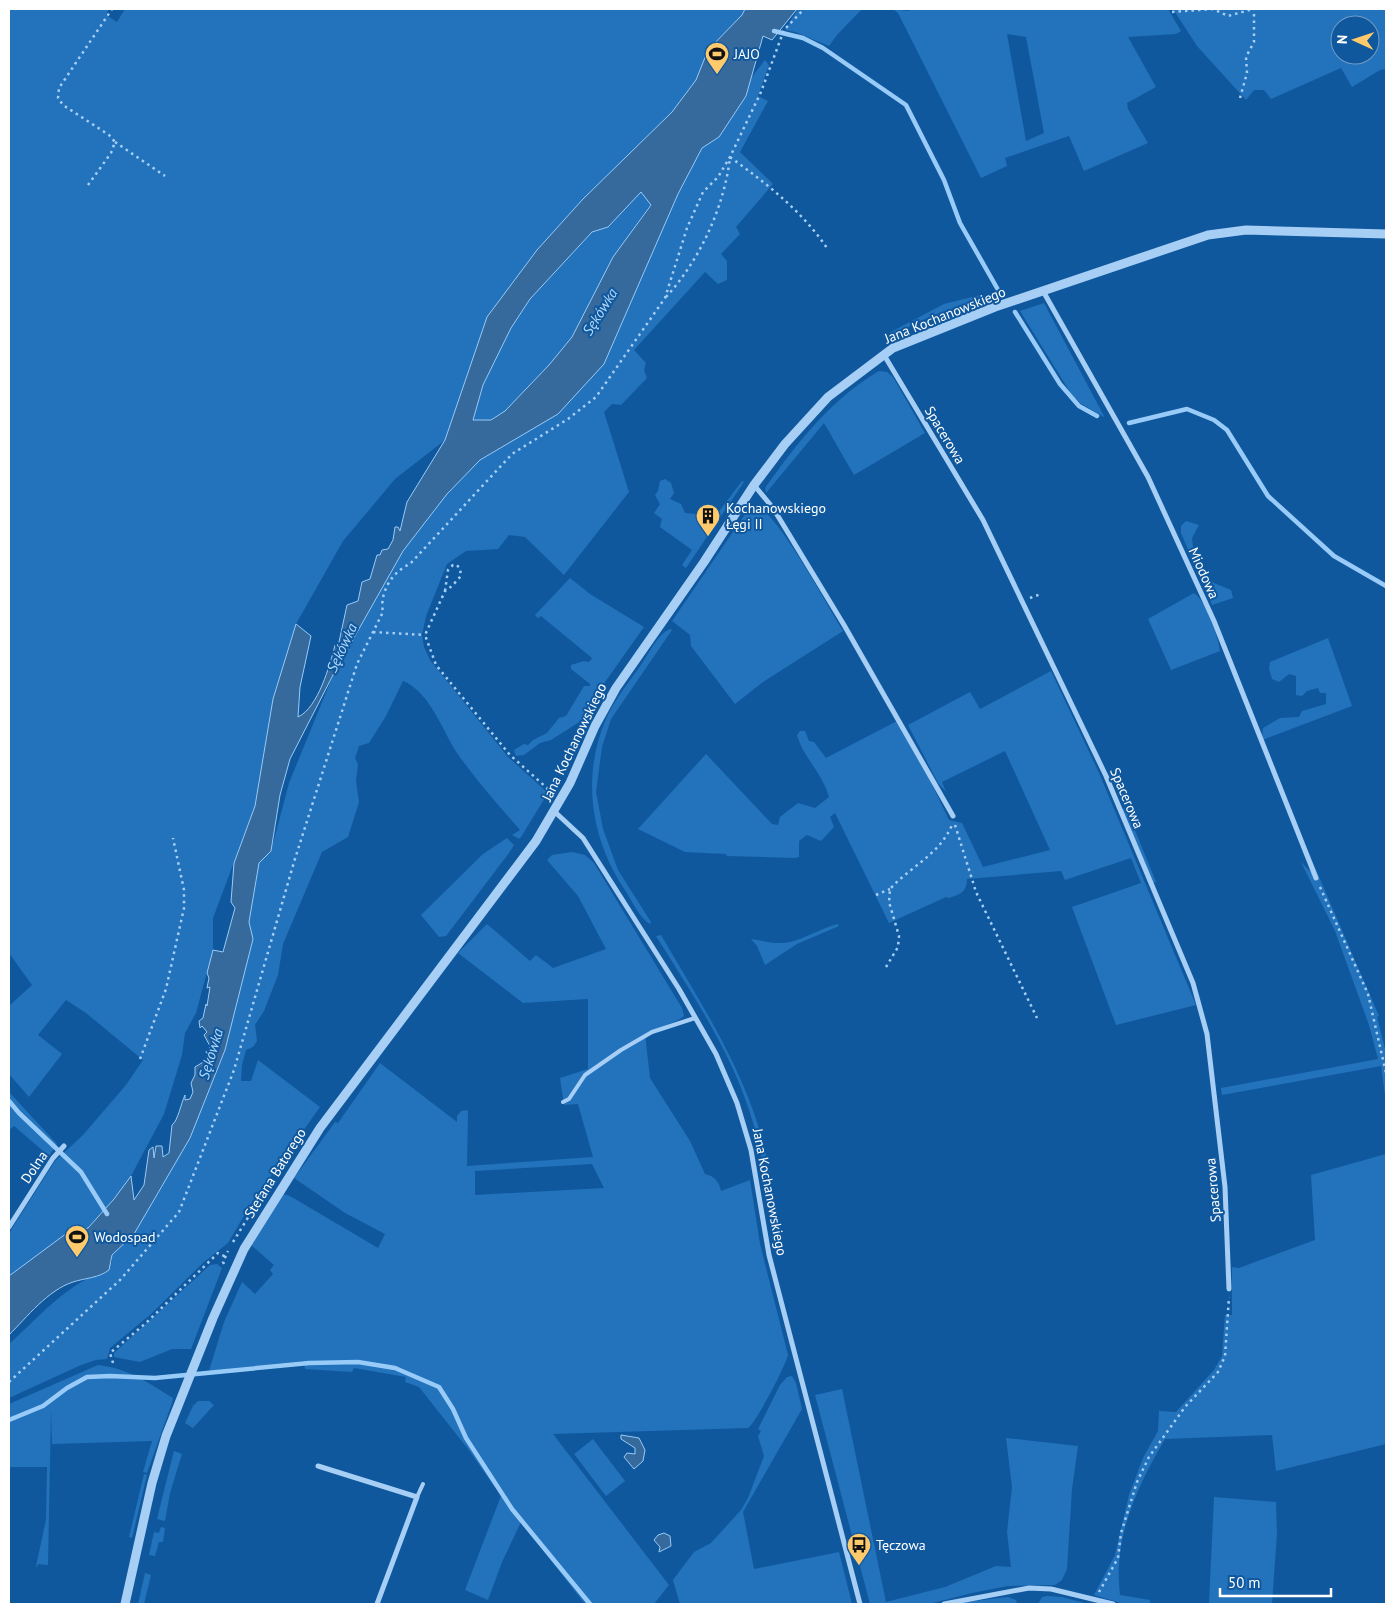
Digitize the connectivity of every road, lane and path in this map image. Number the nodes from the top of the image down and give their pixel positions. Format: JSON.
{"nodes":[{"id":1,"x":112,"y":9,"type":"edge"},
{"id":2,"x":804,"y":9,"type":"edge"},
{"id":3,"x":1254,"y":9,"type":"edge"},
{"id":4,"x":1172,"y":12,"type":"dead end"},
{"id":5,"x":1240,"y":98,"type":"dead end"},
{"id":6,"x":114,"y":142,"type":"junction"},
{"id":7,"x":730,"y":157,"type":"junction"},
{"id":8,"x":165,"y":176,"type":"dead end"},
{"id":9,"x":88,"y":185,"type":"dead end"},
{"id":10,"x":1386,"y":234,"type":"edge"},
{"id":11,"x":827,"y":248,"type":"dead end"},
{"id":12,"x":1043,"y":291,"type":"junction"},
{"id":13,"x":665,"y":298,"type":"junction"},
{"id":14,"x":884,"y":355,"type":"junction"},
{"id":15,"x":754,"y":485,"type":"junction"},
{"id":16,"x":445,"y":591,"type":"junction"},
{"id":17,"x":373,"y":632,"type":"junction"},
{"id":18,"x":424,"y":635,"type":"junction"},
{"id":19,"x":554,"y":812,"type":"junction"},
{"id":20,"x":953,"y":816,"type":"junction"},
{"id":21,"x":173,"y":838,"type":"dead end"},
{"id":22,"x":1316,"y":878,"type":"joint"},
{"id":23,"x":890,"y":889,"type":"junction"},
{"id":24,"x":876,"y":896,"type":"dead end"},
{"id":25,"x":886,"y":967,"type":"dead end"},
{"id":26,"x":695,"y":1018,"type":"junction"},
{"id":27,"x":1037,"y":1018,"type":"dead end"},
{"id":28,"x":140,"y":1059,"type":"dead end"},
{"id":29,"x":1386,"y":1073,"type":"edge"},
{"id":30,"x":563,"y":1102,"type":"dead end"},
{"id":31,"x":64,"y":1146,"type":"dead end"},
{"id":32,"x":9,"y":1228,"type":"edge"},
{"id":33,"x":226,"y":1257,"type":"dead end"},
{"id":34,"x":1229,"y":1288,"type":"joint"},
{"id":35,"x":113,"y":1363,"type":"dead end"},
{"id":36,"x":9,"y":1382,"type":"edge"},
{"id":37,"x":318,"y":1466,"type":"dead end"},
{"id":38,"x":423,"y":1484,"type":"dead end"},
{"id":39,"x":417,"y":1497,"type":"junction"},
{"id":40,"x":1095,"y":1600,"type":"junction"},
{"id":41,"x":125,"y":1604,"type":"edge"},
{"id":42,"x":377,"y":1604,"type":"edge"},
{"id":43,"x":860,"y":1604,"type":"edge"},
{"id":44,"x":944,"y":1604,"type":"edge"},
{"id":45,"x":1112,"y":1604,"type":"edge"}],
"edges":[{"from":1,"to":6,"type":"path"},
{"from":2,"to":7,"type":"path"},
{"from":3,"to":4,"type":"path"},
{"from":3,"to":5,"type":"path"},
{"from":6,"to":8,"type":"path"},
{"from":6,"to":9,"type":"path"},
{"from":7,"to":11,"type":"path"},
{"from":7,"to":13,"type":"path"},
{"from":7,"to":13,"type":"path"},
{"from":10,"to":12,"type":"street","name":"Jana Kochanowskiego"},
{"from":12,"to":14,"type":"street","name":"Jana Kochanowskiego"},
{"from":12,"to":22,"type":"street","name":"Miodowa"},
{"from":13,"to":17,"type":"path"},
{"from":14,"to":15,"type":"street","name":"Jana Kochanowskiego"},
{"from":14,"to":34,"type":"street","name":"Spacerowa"},
{"from":15,"to":19,"type":"street","name":"Jana Kochanowskiego"},
{"from":15,"to":20,"type":"street"},
{"from":16,"to":16,"type":"path"},
{"from":16,"to":18,"type":"path"},
{"from":17,"to":18,"type":"path"},
{"from":17,"to":36,"type":"path"},
{"from":18,"to":19,"type":"path"},
{"from":19,"to":26,"type":"street","name":"Jana Kochanowskiego"},
{"from":19,"to":41,"type":"street","name":"Stefana Batorego"},
{"from":20,"to":23,"type":"path"},
{"from":20,"to":27,"type":"path"},
{"from":21,"to":28,"type":"path"},
{"from":22,"to":29,"type":"path"},
{"from":23,"to":24,"type":"path"},
{"from":23,"to":25,"type":"path"},
{"from":26,"to":30,"type":"lane"},
{"from":26,"to":43,"type":"street","name":"Jana Kochanowskiego"},
{"from":31,"to":32,"type":"street","name":"Dolna"},
{"from":33,"to":35,"type":"path"},
{"from":34,"to":40,"type":"path"},
{"from":37,"to":39,"type":"street"},
{"from":38,"to":39,"type":"lane"},
{"from":39,"to":42,"type":"street"},
{"from":40,"to":44,"type":"street"},
{"from":40,"to":45,"type":"street"}]}
